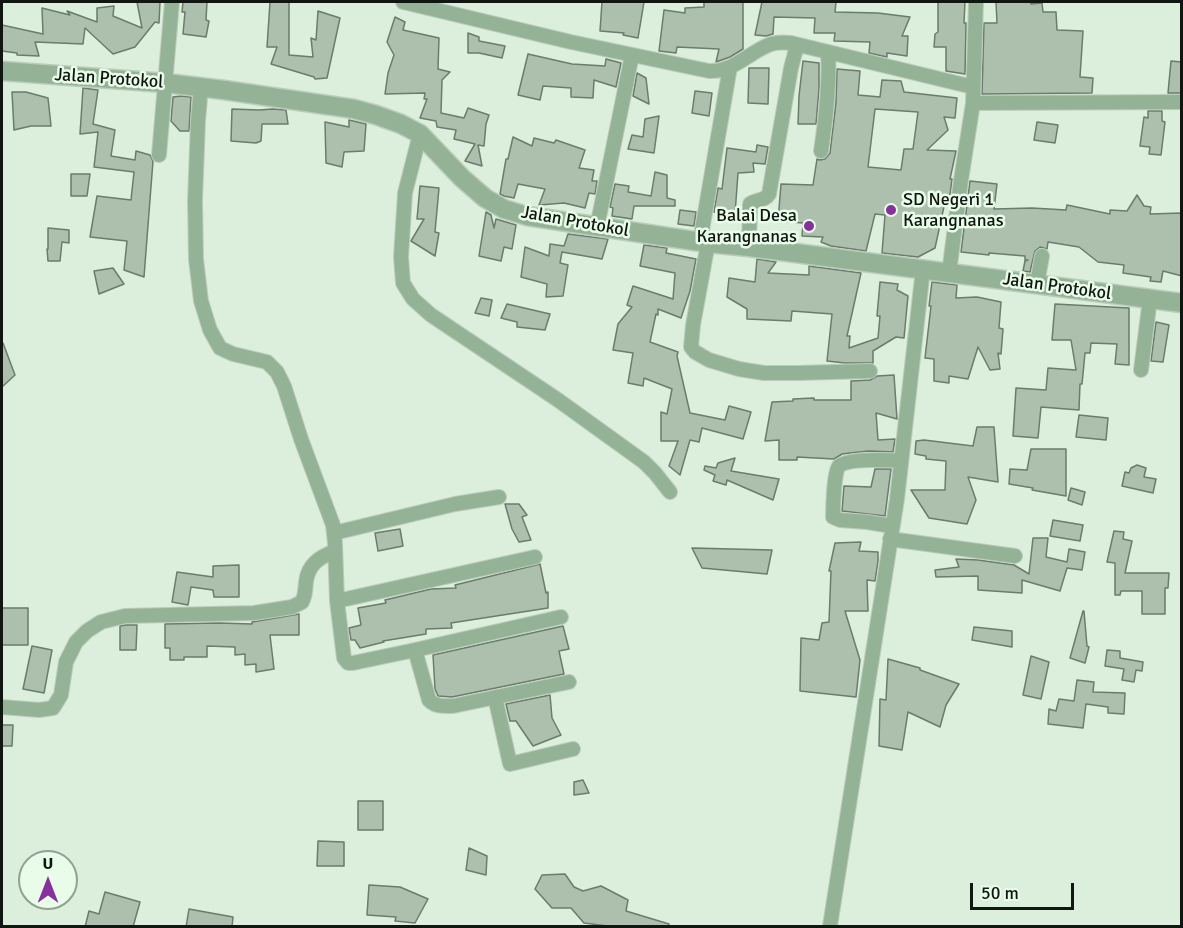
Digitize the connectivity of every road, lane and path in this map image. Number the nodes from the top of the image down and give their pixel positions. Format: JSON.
{"nodes":[{"id":1,"x":172,"y":2,"type":"edge"},
{"id":2,"x":403,"y":2,"type":"edge"},
{"id":3,"x":976,"y":2,"type":"edge"},
{"id":4,"x":797,"y":45,"type":"junction"},
{"id":5,"x":828,"y":52,"type":"junction"},
{"id":6,"x":632,"y":55,"type":"junction"},
{"id":7,"x":730,"y":67,"type":"junction"},
{"id":8,"x":2,"y":71,"type":"edge"},
{"id":9,"x":166,"y":83,"type":"junction"},
{"id":10,"x":201,"y":87,"type":"junction"},
{"id":11,"x":973,"y":87,"type":"junction"},
{"id":12,"x":1182,"y":102,"type":"edge"},
{"id":13,"x":973,"y":103,"type":"junction"},
{"id":14,"x":420,"y":134,"type":"junction"},
{"id":15,"x":821,"y":151,"type":"dead end"},
{"id":16,"x":159,"y":155,"type":"dead end"},
{"id":17,"x":597,"y":227,"type":"junction"},
{"id":18,"x":704,"y":243,"type":"junction"},
{"id":19,"x":749,"y":247,"type":"junction"},
{"id":20,"x":1042,"y":256,"type":"dead end"},
{"id":21,"x":923,"y":269,"type":"junction"},
{"id":22,"x":949,"y":273,"type":"junction"},
{"id":23,"x":1037,"y":284,"type":"junction"},
{"id":24,"x":1150,"y":299,"type":"junction"},
{"id":25,"x":1182,"y":303,"type":"edge"},
{"id":26,"x":1141,"y":370,"type":"dead end"},
{"id":27,"x":870,"y":371,"type":"dead end"},
{"id":28,"x":901,"y":461,"type":"junction"},
{"id":29,"x":670,"y":492,"type":"dead end"},
{"id":30,"x":498,"y":497,"type":"dead end"},
{"id":31,"x":334,"y":533,"type":"junction"},
{"id":32,"x":891,"y":533,"type":"junction"},
{"id":33,"x":335,"y":551,"type":"junction"},
{"id":34,"x":1015,"y":556,"type":"dead end"},
{"id":35,"x":535,"y":557,"type":"dead end"},
{"id":36,"x":337,"y":601,"type":"junction"},
{"id":37,"x":561,"y":617,"type":"dead end"},
{"id":38,"x":415,"y":650,"type":"junction"},
{"id":39,"x":569,"y":682,"type":"dead end"},
{"id":40,"x":495,"y":697,"type":"junction"},
{"id":41,"x":2,"y":707,"type":"edge"},
{"id":42,"x":573,"y":749,"type":"dead end"},
{"id":43,"x":831,"y":927,"type":"edge"}],
"edges":[{"from":1,"to":9,"type":"street"},
{"from":2,"to":6,"type":"street"},
{"from":3,"to":11,"type":"street"},
{"from":4,"to":5,"type":"street"},
{"from":4,"to":7,"type":"street"},
{"from":4,"to":19,"type":"street"},
{"from":5,"to":11,"type":"street"},
{"from":5,"to":15,"type":"street"},
{"from":6,"to":7,"type":"street"},
{"from":6,"to":17,"type":"street"},
{"from":7,"to":18,"type":"street"},
{"from":8,"to":9,"type":"street","name":"Jalan Protokol"},
{"from":9,"to":10,"type":"street","name":"Jalan Protokol"},
{"from":9,"to":16,"type":"street"},
{"from":10,"to":14,"type":"street","name":"Jalan Protokol"},
{"from":10,"to":31,"type":"street"},
{"from":11,"to":13,"type":"street"},
{"from":12,"to":13,"type":"street"},
{"from":13,"to":22,"type":"street"},
{"from":14,"to":17,"type":"street","name":"Jalan Protokol"},
{"from":14,"to":29,"type":"street"},
{"from":17,"to":18,"type":"street","name":"Jalan Protokol"},
{"from":18,"to":19,"type":"street","name":"Jalan Protokol"},
{"from":18,"to":27,"type":"street"},
{"from":19,"to":21,"type":"street","name":"Jalan Protokol"},
{"from":20,"to":23,"type":"street"},
{"from":21,"to":22,"type":"street","name":"Jalan Protokol"},
{"from":21,"to":28,"type":"street"},
{"from":22,"to":23,"type":"street","name":"Jalan Protokol"},
{"from":23,"to":24,"type":"street","name":"Jalan Protokol"},
{"from":24,"to":25,"type":"street","name":"Jalan Protokol"},
{"from":24,"to":26,"type":"street"},
{"from":28,"to":32,"type":"street"},
{"from":28,"to":32,"type":"street"},
{"from":30,"to":31,"type":"street"},
{"from":31,"to":33,"type":"street"},
{"from":32,"to":34,"type":"street"},
{"from":32,"to":43,"type":"street"},
{"from":33,"to":36,"type":"street"},
{"from":33,"to":41,"type":"street"},
{"from":35,"to":36,"type":"street"},
{"from":36,"to":38,"type":"street"},
{"from":37,"to":38,"type":"street"},
{"from":38,"to":40,"type":"street"},
{"from":39,"to":40,"type":"street"},
{"from":40,"to":42,"type":"street"}]}
